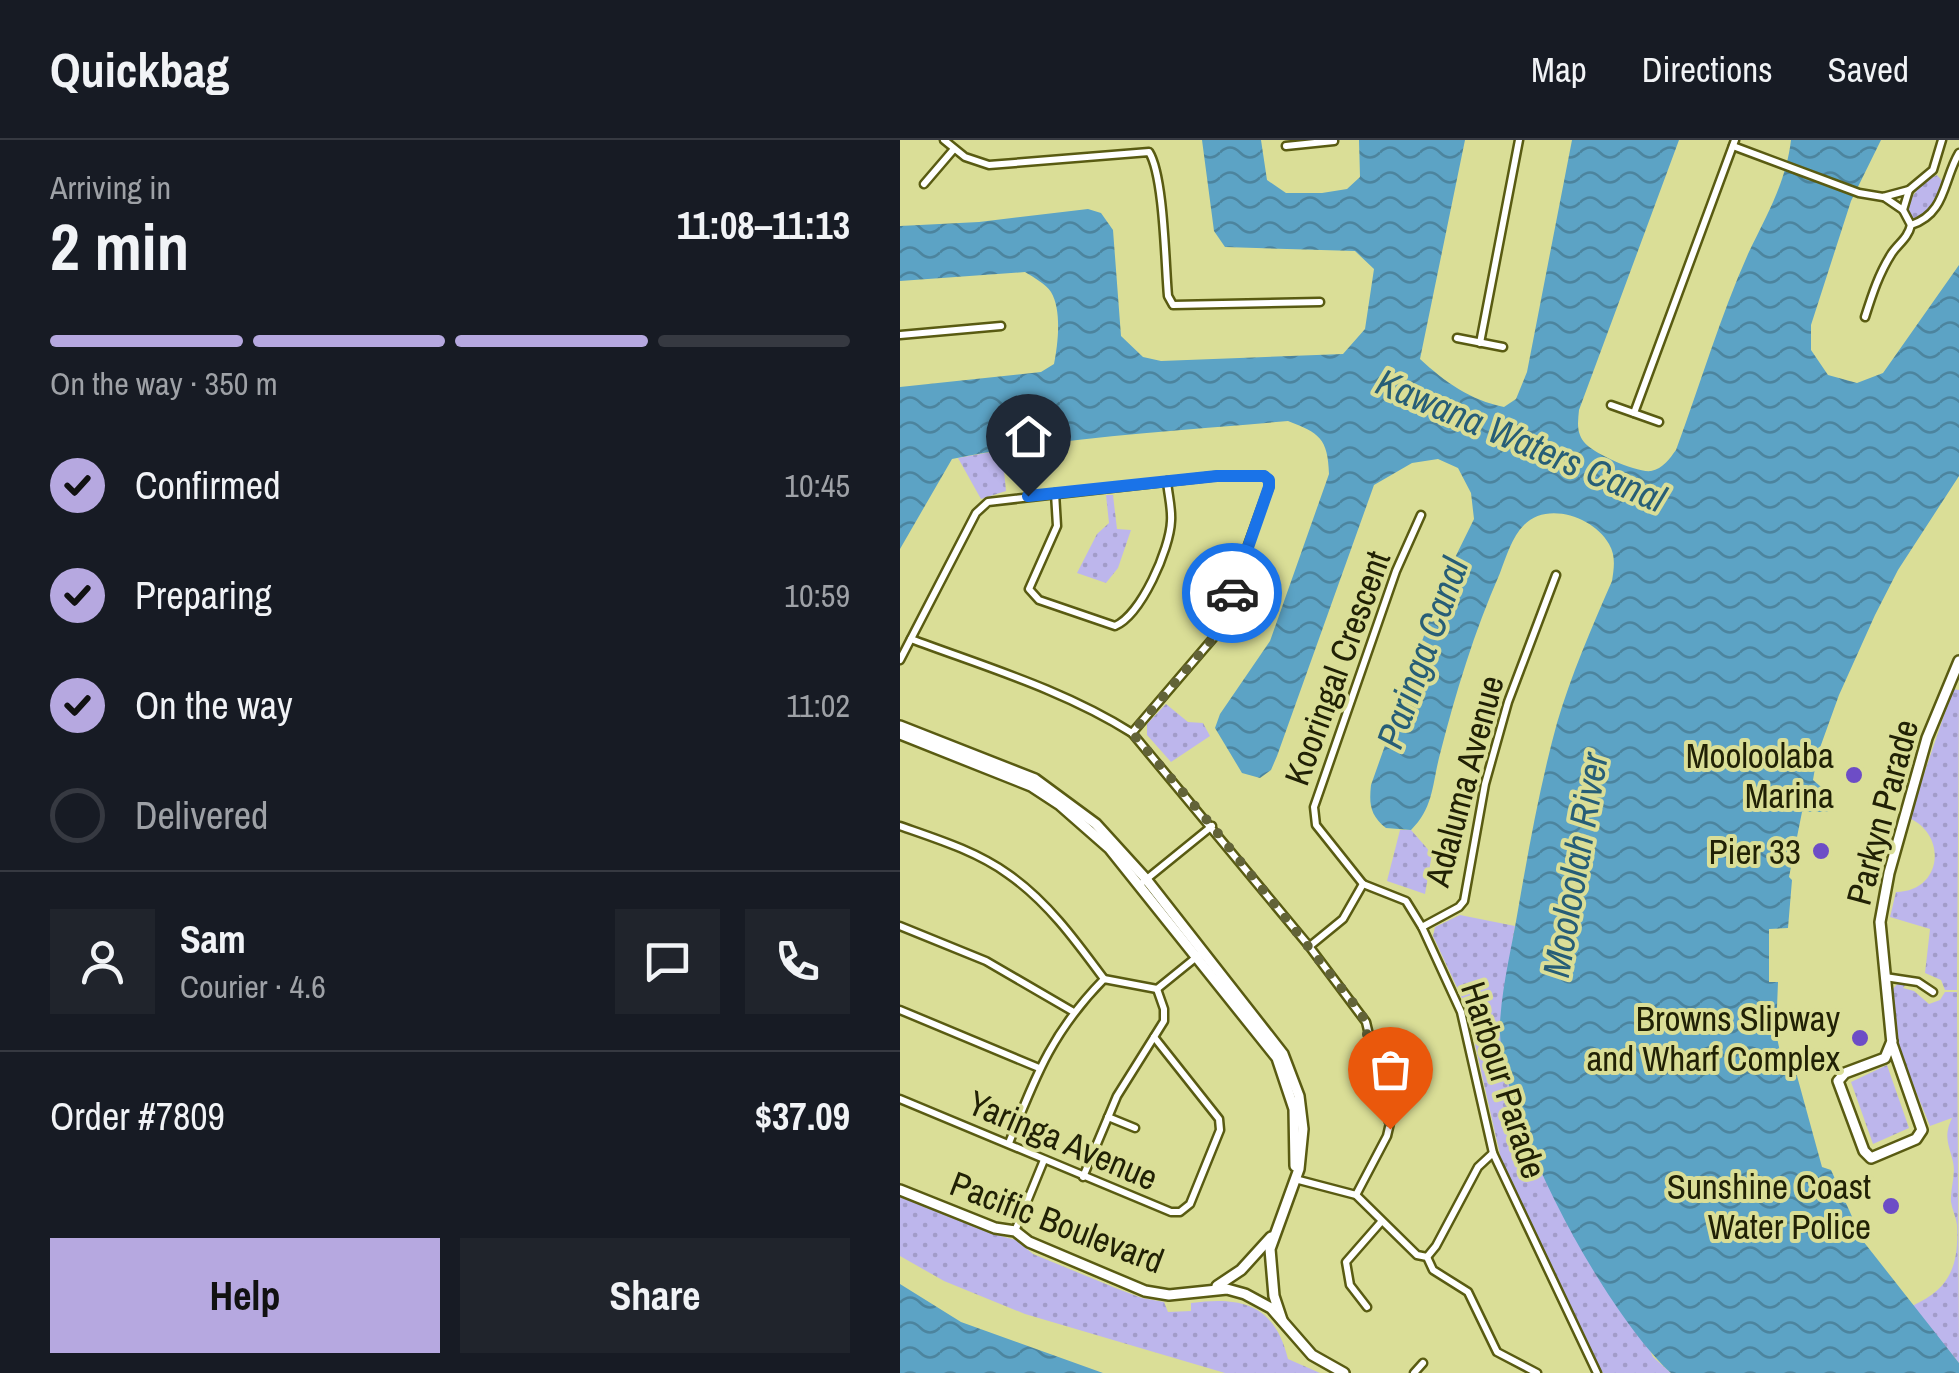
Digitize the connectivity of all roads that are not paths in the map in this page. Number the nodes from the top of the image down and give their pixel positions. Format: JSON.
{"nodes":[{"id":1,"x":944,"y":140,"type":"edge"},
{"id":2,"x":1519,"y":140,"type":"edge"},
{"id":3,"x":1942,"y":140,"type":"edge"},
{"id":4,"x":1311,"y":141,"type":"edge"},
{"id":5,"x":1334,"y":142,"type":"edge"},
{"id":6,"x":1734,"y":143,"type":"edge"},
{"id":7,"x":1286,"y":146,"type":"dead end"},
{"id":8,"x":954,"y":149,"type":"junction"},
{"id":9,"x":1959,"y":153,"type":"edge"},
{"id":10,"x":1933,"y":170,"type":"junction"},
{"id":11,"x":1946,"y":179,"type":"junction"},
{"id":12,"x":924,"y":184,"type":"dead end"},
{"id":13,"x":1908,"y":190,"type":"junction"},
{"id":14,"x":1883,"y":196,"type":"junction"},
{"id":15,"x":1903,"y":210,"type":"junction"},
{"id":16,"x":1911,"y":225,"type":"junction"},
{"id":17,"x":1320,"y":302,"type":"dead end"},
{"id":18,"x":1866,"y":317,"type":"dead end"},
{"id":19,"x":1001,"y":326,"type":"dead end"},
{"id":20,"x":900,"y":335,"type":"edge"},
{"id":21,"x":1456,"y":338,"type":"dead end"},
{"id":22,"x":1480,"y":343,"type":"junction"},
{"id":23,"x":1503,"y":347,"type":"dead end"},
{"id":24,"x":1610,"y":405,"type":"dead end"},
{"id":25,"x":1634,"y":412,"type":"junction"},
{"id":26,"x":1659,"y":422,"type":"dead end"},
{"id":27,"x":1167,"y":481,"type":"junction"},
{"id":28,"x":1056,"y":493,"type":"junction"},
{"id":29,"x":1421,"y":515,"type":"dead end"},
{"id":30,"x":1556,"y":575,"type":"dead end"},
{"id":31,"x":911,"y":639,"type":"junction"},
{"id":32,"x":900,"y":660,"type":"edge"},
{"id":33,"x":1959,"y":661,"type":"edge"},
{"id":34,"x":900,"y":730,"type":"edge"},
{"id":35,"x":1132,"y":733,"type":"junction"},
{"id":36,"x":900,"y":826,"type":"edge"},
{"id":37,"x":1212,"y":826,"type":"junction"},
{"id":38,"x":1142,"y":882,"type":"junction"},
{"id":39,"x":1362,"y":884,"type":"junction"},
{"id":40,"x":900,"y":926,"type":"edge"},
{"id":41,"x":1422,"y":926,"type":"junction"},
{"id":42,"x":1309,"y":946,"type":"junction"},
{"id":43,"x":1200,"y":954,"type":"junction"},
{"id":44,"x":1104,"y":978,"type":"junction"},
{"id":45,"x":1885,"y":978,"type":"junction"},
{"id":46,"x":1157,"y":989,"type":"junction"},
{"id":47,"x":1933,"y":992,"type":"dead end"},
{"id":48,"x":900,"y":1010,"type":"edge"},
{"id":49,"x":1072,"y":1012,"type":"junction"},
{"id":50,"x":1154,"y":1037,"type":"junction"},
{"id":51,"x":1892,"y":1041,"type":"junction"},
{"id":52,"x":1885,"y":1058,"type":"junction"},
{"id":53,"x":1897,"y":1064,"type":"junction"},
{"id":54,"x":1038,"y":1068,"type":"junction"},
{"id":55,"x":900,"y":1099,"type":"edge"},
{"id":56,"x":1108,"y":1117,"type":"junction"},
{"id":57,"x":1136,"y":1128,"type":"dead end"},
{"id":58,"x":1009,"y":1143,"type":"junction"},
{"id":59,"x":1494,"y":1152,"type":"junction"},
{"id":60,"x":1044,"y":1160,"type":"junction"},
{"id":61,"x":1083,"y":1177,"type":"junction"},
{"id":62,"x":1295,"y":1178,"type":"junction"},
{"id":63,"x":900,"y":1190,"type":"edge"},
{"id":64,"x":1356,"y":1195,"type":"junction"},
{"id":65,"x":1381,"y":1222,"type":"junction"},
{"id":66,"x":1278,"y":1223,"type":"junction"},
{"id":67,"x":1015,"y":1231,"type":"junction"},
{"id":68,"x":1427,"y":1257,"type":"junction"},
{"id":69,"x":1210,"y":1289,"type":"junction"},
{"id":70,"x":1367,"y":1307,"type":"dead end"},
{"id":71,"x":1282,"y":1320,"type":"junction"},
{"id":72,"x":1423,"y":1363,"type":"dead end"},
{"id":73,"x":1344,"y":1373,"type":"edge"},
{"id":74,"x":1414,"y":1373,"type":"edge"},
{"id":75,"x":1537,"y":1373,"type":"edge"},
{"id":76,"x":1597,"y":1373,"type":"edge"}],
"edges":[{"from":1,"to":8,"type":"street"},
{"from":2,"to":22,"type":"street"},
{"from":3,"to":10,"type":"street"},
{"from":4,"to":5,"type":"street"},
{"from":4,"to":7,"type":"street"},
{"from":6,"to":14,"type":"street"},
{"from":6,"to":25,"type":"street"},
{"from":8,"to":12,"type":"street"},
{"from":8,"to":17,"type":"street"},
{"from":9,"to":11,"type":"street"},
{"from":10,"to":11,"type":"street"},
{"from":10,"to":13,"type":"street"},
{"from":11,"to":16,"type":"street"},
{"from":13,"to":14,"type":"street"},
{"from":13,"to":15,"type":"street"},
{"from":14,"to":15,"type":"street"},
{"from":15,"to":16,"type":"street"},
{"from":16,"to":18,"type":"street"},
{"from":19,"to":20,"type":"street"},
{"from":21,"to":22,"type":"street"},
{"from":22,"to":23,"type":"street"},
{"from":24,"to":25,"type":"street"},
{"from":25,"to":26,"type":"street"},
{"from":27,"to":28,"type":"street"},
{"from":27,"to":28,"type":"street"},
{"from":27,"to":35,"type":"street"},
{"from":28,"to":31,"type":"street"},
{"from":29,"to":39,"type":"street","name":"Kooringal Crescent"},
{"from":30,"to":41,"type":"street","name":"Adaluma Avenue"},
{"from":31,"to":32,"type":"street"},
{"from":31,"to":35,"type":"street"},
{"from":33,"to":45,"type":"street","name":"Parkyn Parade"},
{"from":34,"to":38,"type":"street"},
{"from":35,"to":37,"type":"street"},
{"from":36,"to":44,"type":"street"},
{"from":37,"to":38,"type":"street"},
{"from":37,"to":42,"type":"street"},
{"from":38,"to":43,"type":"street"},
{"from":39,"to":41,"type":"street","name":"Harbour Parade"},
{"from":39,"to":42,"type":"street"},
{"from":40,"to":49,"type":"street"},
{"from":41,"to":59,"type":"street","name":"Harbour Parade"},
{"from":42,"to":64,"type":"street"},
{"from":43,"to":46,"type":"street"},
{"from":43,"to":62,"type":"street"},
{"from":44,"to":46,"type":"street"},
{"from":44,"to":49,"type":"street"},
{"from":45,"to":47,"type":"street"},
{"from":45,"to":51,"type":"street","name":"Parkyn Parade"},
{"from":46,"to":50,"type":"street"},
{"from":48,"to":54,"type":"street"},
{"from":49,"to":54,"type":"street"},
{"from":50,"to":56,"type":"street"},
{"from":50,"to":61,"type":"street","name":"Yaringa Avenue"},
{"from":51,"to":52,"type":"street","name":"Parkyn Parade"},
{"from":51,"to":53,"type":"street","name":"Parkyn Parade"},
{"from":52,"to":53,"type":"street"},
{"from":52,"to":53,"type":"street","name":"Parkyn Parade"},
{"from":54,"to":58,"type":"street"},
{"from":55,"to":58,"type":"street","name":"Yaringa Avenue"},
{"from":56,"to":57,"type":"street"},
{"from":56,"to":61,"type":"street"},
{"from":58,"to":60,"type":"street","name":"Yaringa Avenue"},
{"from":59,"to":68,"type":"street"},
{"from":59,"to":76,"type":"street","name":"Harbour Parade"},
{"from":60,"to":61,"type":"street","name":"Yaringa Avenue"},
{"from":60,"to":67,"type":"street"},
{"from":62,"to":64,"type":"street"},
{"from":62,"to":66,"type":"street"},
{"from":63,"to":67,"type":"street","name":"Pacific Boulevard"},
{"from":64,"to":65,"type":"street"},
{"from":65,"to":68,"type":"street"},
{"from":65,"to":70,"type":"street"},
{"from":66,"to":69,"type":"street"},
{"from":66,"to":71,"type":"street"},
{"from":67,"to":69,"type":"street","name":"Pacific Boulevard"},
{"from":68,"to":75,"type":"street"},
{"from":69,"to":71,"type":"street","name":"Pacific Boulevard"},
{"from":71,"to":73,"type":"street","name":"Pacific Boulevard"},
{"from":72,"to":74,"type":"street"}]}
